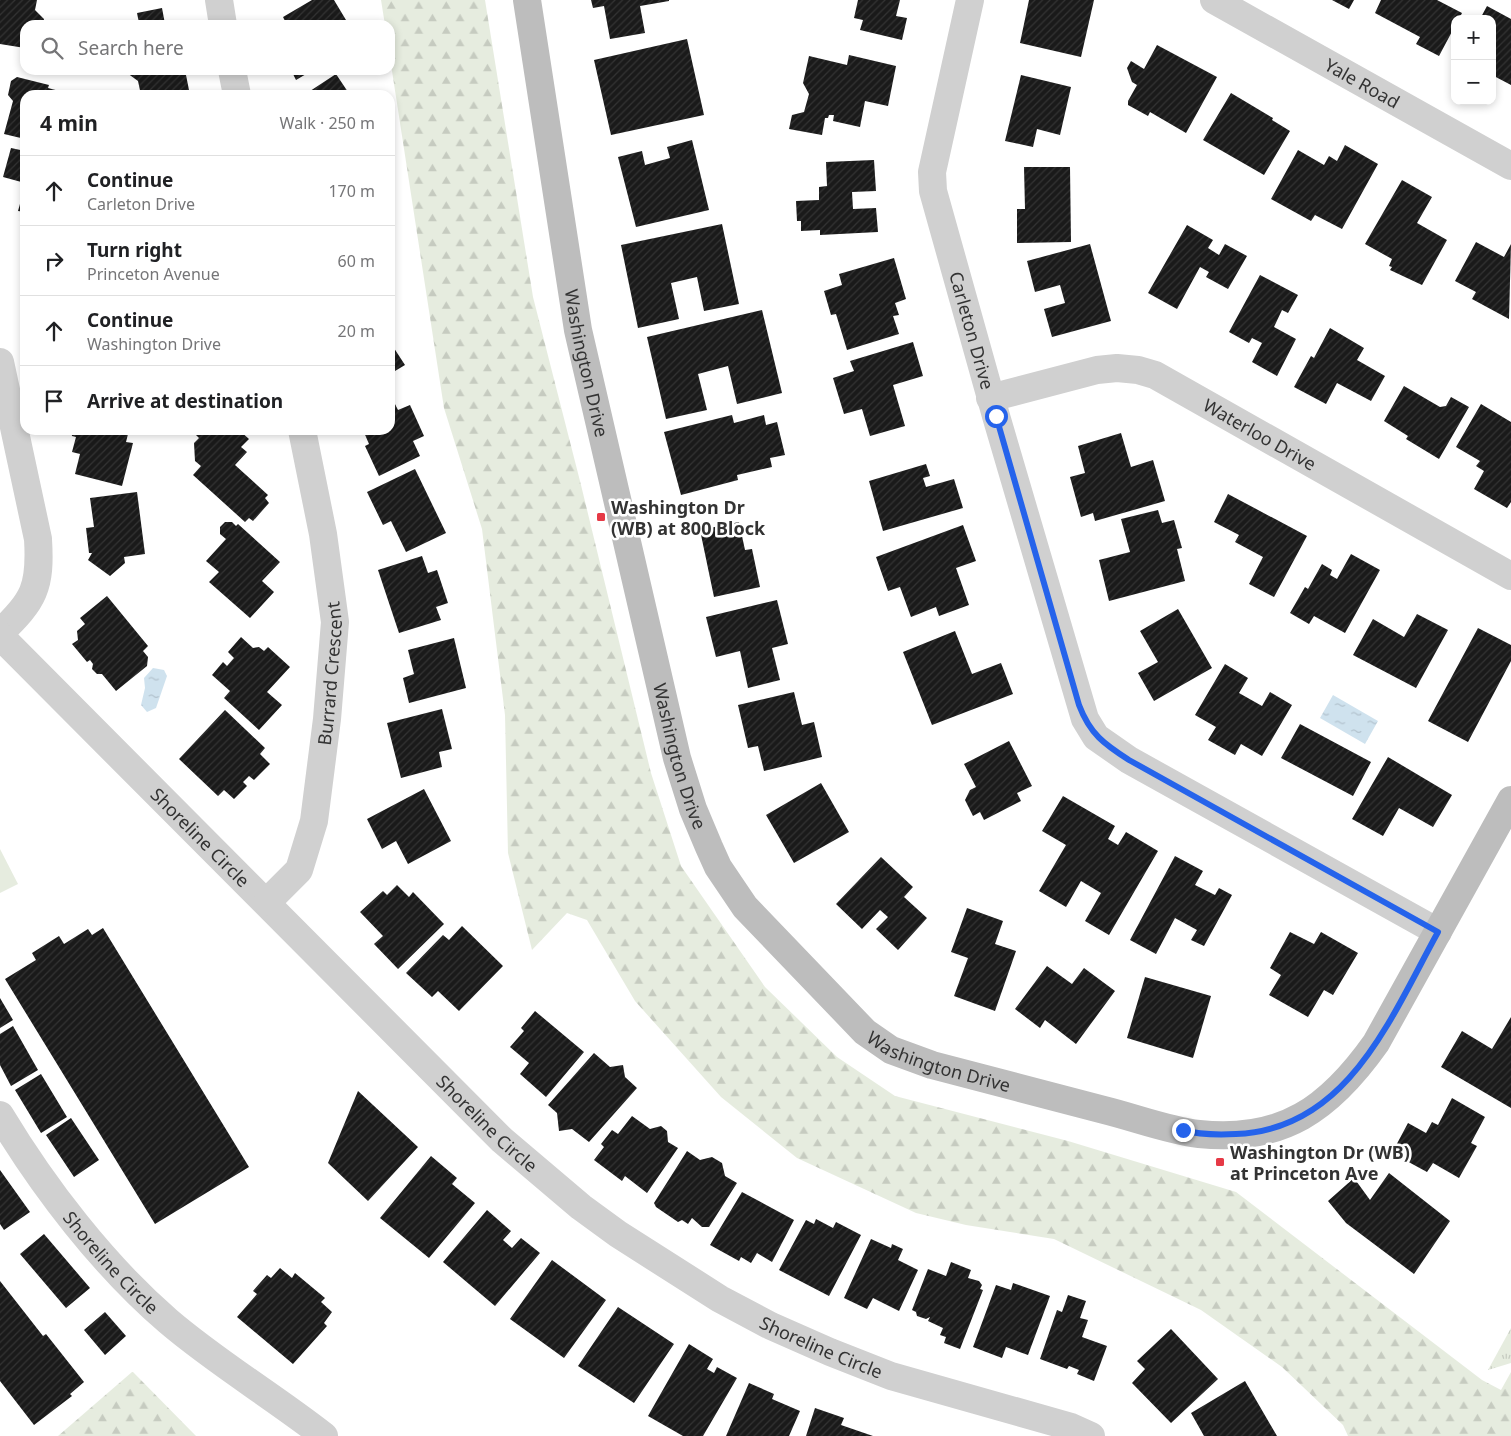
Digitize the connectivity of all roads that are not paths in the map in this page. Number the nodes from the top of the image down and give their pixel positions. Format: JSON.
{"nodes":[{"id":1,"x":219,"y":0,"type":"edge"},
{"id":2,"x":527,"y":0,"type":"edge"},
{"id":3,"x":970,"y":0,"type":"edge"},
{"id":4,"x":1214,"y":0,"type":"edge"},
{"id":5,"x":223,"y":20,"type":"edge"},
{"id":6,"x":233,"y":75,"type":"edge"},
{"id":7,"x":236,"y":90,"type":"edge"},
{"id":8,"x":1511,"y":166,"type":"edge"},
{"id":9,"x":0,"y":362,"type":"edge"},
{"id":10,"x":990,"y":398,"type":"junction"},
{"id":11,"x":303,"y":435,"type":"edge"},
{"id":12,"x":1511,"y":576,"type":"edge"},
{"id":13,"x":0,"y":634,"type":"edge"},
{"id":14,"x":1511,"y":800,"type":"edge"},
{"id":15,"x":267,"y":902,"type":"junction"},
{"id":16,"x":1438,"y":932,"type":"junction"},
{"id":17,"x":0,"y":1115,"type":"edge"},
{"id":18,"x":324,"y":1436,"type":"edge"},
{"id":19,"x":1091,"y":1436,"type":"edge"}],
"edges":[{"from":1,"to":5,"type":"street"},
{"from":2,"to":16,"type":"street","name":"Washington Drive"},
{"from":3,"to":10,"type":"street","name":"Carleton Drive"},
{"from":4,"to":8,"type":"street","name":"Yale Road"},
{"from":6,"to":7,"type":"street"},
{"from":9,"to":13,"type":"street"},
{"from":10,"to":12,"type":"street","name":"Waterloo Drive"},
{"from":10,"to":16,"type":"street","name":"Carleton Drive"},
{"from":11,"to":15,"type":"street","name":"Burrard Crescent"},
{"from":13,"to":15,"type":"street","name":"Shoreline Circle"},
{"from":14,"to":16,"type":"street","name":"Washington Drive"},
{"from":15,"to":19,"type":"street","name":"Shoreline Circle"},
{"from":17,"to":18,"type":"street","name":"Shoreline Circle"}]}
